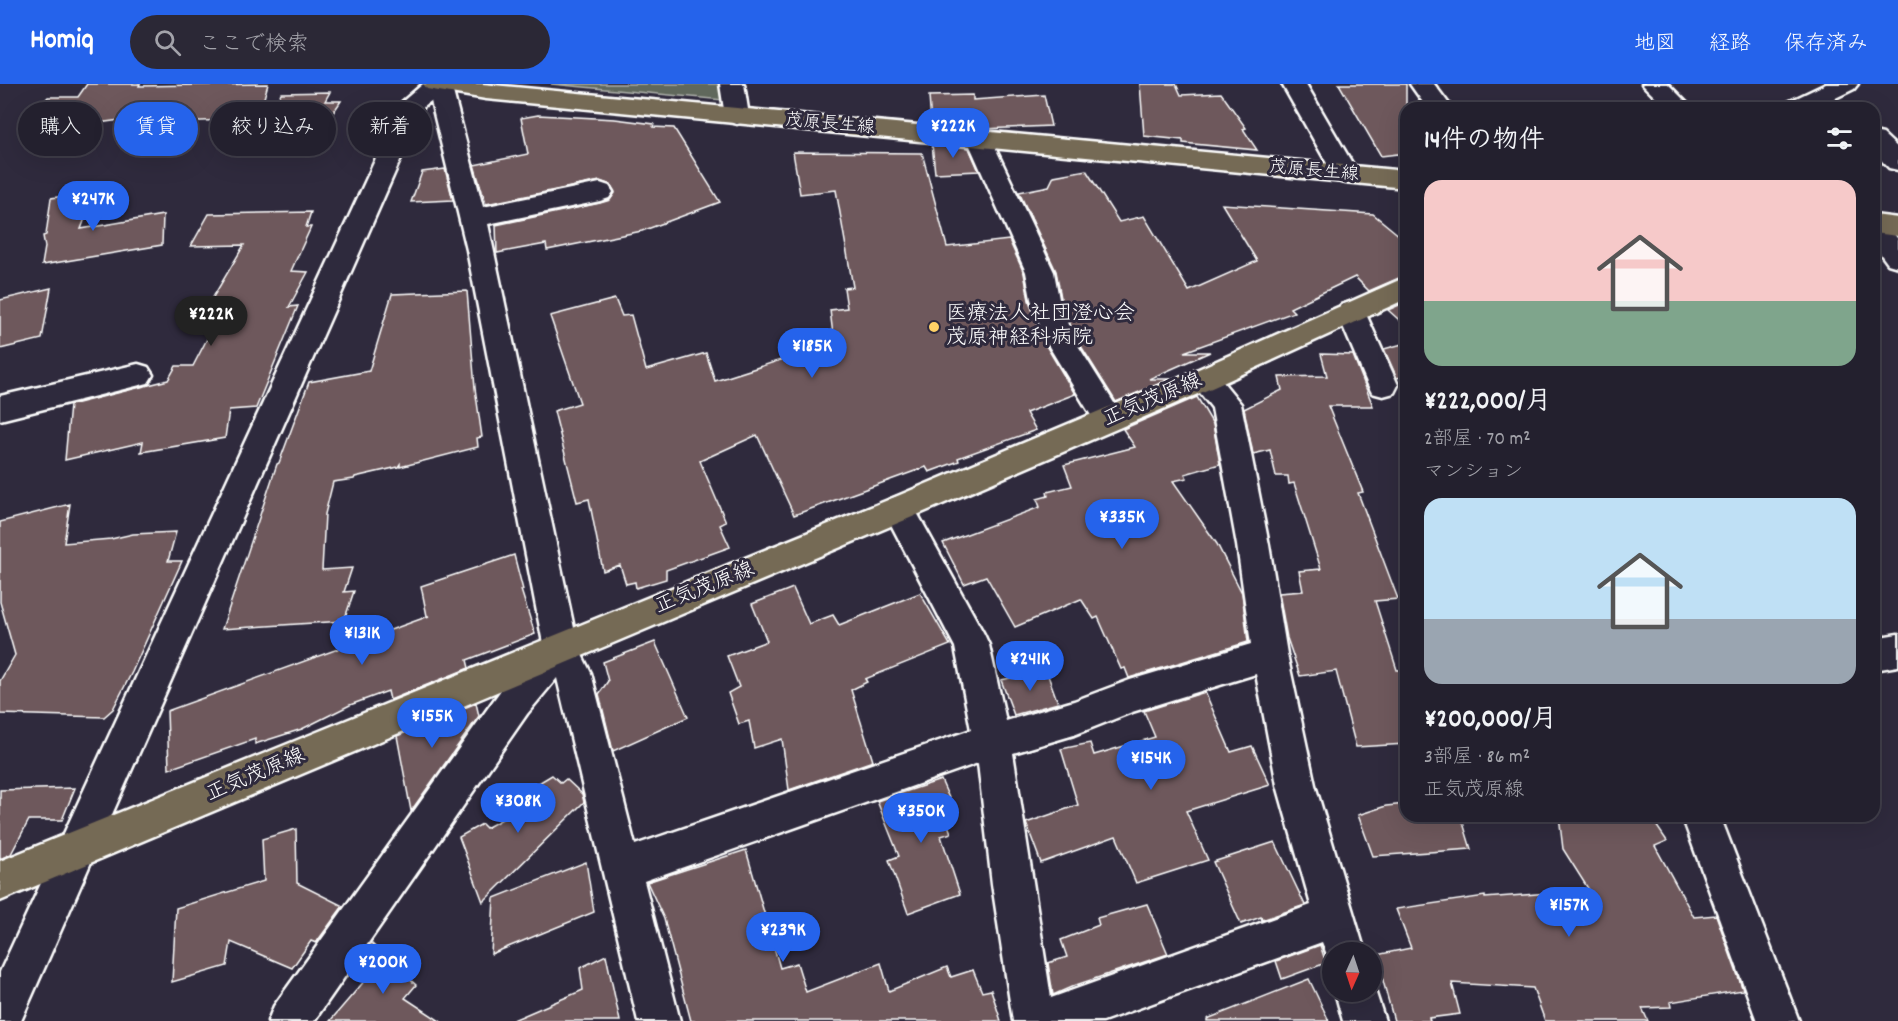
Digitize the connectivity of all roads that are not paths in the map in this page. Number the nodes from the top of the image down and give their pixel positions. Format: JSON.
{"nodes":[{"id":1,"x":438,"y":84,"type":"edge"},
{"id":2,"x":732,"y":84,"type":"edge"},
{"id":3,"x":1294,"y":84,"type":"edge"},
{"id":4,"x":1422,"y":84,"type":"edge"},
{"id":5,"x":1654,"y":84,"type":"edge"},
{"id":6,"x":1831,"y":92,"type":"edge"},
{"id":7,"x":1436,"y":102,"type":"edge"},
{"id":8,"x":1674,"y":102,"type":"edge"},
{"id":9,"x":1808,"y":102,"type":"edge"},
{"id":10,"x":737,"y":116,"type":"junction"},
{"id":11,"x":979,"y":139,"type":"junction"},
{"id":12,"x":1880,"y":146,"type":"edge"},
{"id":13,"x":1898,"y":162,"type":"edge"},
{"id":14,"x":1346,"y":175,"type":"junction"},
{"id":15,"x":1400,"y":180,"type":"edge"},
{"id":16,"x":600,"y":192,"type":"dead end"},
{"id":17,"x":473,"y":218,"type":"junction"},
{"id":18,"x":1880,"y":226,"type":"edge"},
{"id":19,"x":1898,"y":227,"type":"edge"},
{"id":20,"x":1880,"y":234,"type":"edge"},
{"id":21,"x":1898,"y":257,"type":"edge"},
{"id":22,"x":1400,"y":290,"type":"edge"},
{"id":23,"x":1351,"y":312,"type":"junction"},
{"id":24,"x":138,"y":375,"type":"dead end"},
{"id":25,"x":1204,"y":379,"type":"junction"},
{"id":26,"x":1383,"y":385,"type":"dead end"},
{"id":27,"x":0,"y":408,"type":"edge"},
{"id":28,"x":1109,"y":419,"type":"junction"},
{"id":29,"x":899,"y":509,"type":"junction"},
{"id":30,"x":561,"y":647,"type":"junction"},
{"id":31,"x":1898,"y":650,"type":"edge"},
{"id":32,"x":1880,"y":653,"type":"edge"},
{"id":33,"x":1270,"y":654,"type":"junction"},
{"id":34,"x":992,"y":742,"type":"junction"},
{"id":35,"x":1703,"y":822,"type":"edge"},
{"id":36,"x":78,"y":850,"type":"junction"},
{"id":37,"x":623,"y":869,"type":"junction"},
{"id":38,"x":0,"y":881,"type":"edge"},
{"id":39,"x":1340,"y":935,"type":"edge"},
{"id":40,"x":1359,"y":1002,"type":"edge"},
{"id":41,"x":0,"y":1019,"type":"edge"},
{"id":42,"x":289,"y":1021,"type":"edge"},
{"id":43,"x":659,"y":1021,"type":"edge"},
{"id":44,"x":1034,"y":1021,"type":"edge"},
{"id":45,"x":1045,"y":1021,"type":"edge"},
{"id":46,"x":1364,"y":1021,"type":"edge"},
{"id":47,"x":1778,"y":1021,"type":"edge"}],
"edges":[{"from":1,"to":10,"type":"main road","name":"茂原長生線"},
{"from":1,"to":17,"type":"street"},
{"from":1,"to":36,"type":"street"},
{"from":2,"to":10,"type":"street"},
{"from":3,"to":14,"type":"street"},
{"from":4,"to":7,"type":"street"},
{"from":5,"to":8,"type":"street"},
{"from":6,"to":9,"type":"street"},
{"from":10,"to":11,"type":"main road","name":"茂原長生線"},
{"from":11,"to":14,"type":"main road","name":"茂原長生線"},
{"from":11,"to":28,"type":"street"},
{"from":12,"to":13,"type":"street"},
{"from":14,"to":15,"type":"main road","name":"茂原長生線"},
{"from":16,"to":17,"type":"street"},
{"from":17,"to":30,"type":"street"},
{"from":18,"to":19,"type":"main road"},
{"from":20,"to":21,"type":"street"},
{"from":22,"to":23,"type":"main road","name":"正気茂原線"},
{"from":23,"to":25,"type":"main road","name":"正気茂原線"},
{"from":23,"to":26,"type":"street"},
{"from":24,"to":27,"type":"street"},
{"from":25,"to":28,"type":"main road","name":"正気茂原線"},
{"from":25,"to":33,"type":"street"},
{"from":28,"to":29,"type":"main road","name":"正気茂原線"},
{"from":29,"to":30,"type":"main road","name":"正気茂原線"},
{"from":29,"to":34,"type":"street"},
{"from":30,"to":36,"type":"main road","name":"正気茂原線"},
{"from":30,"to":37,"type":"street"},
{"from":30,"to":42,"type":"street"},
{"from":31,"to":32,"type":"street"},
{"from":33,"to":34,"type":"street"},
{"from":33,"to":39,"type":"street"},
{"from":34,"to":37,"type":"street"},
{"from":34,"to":44,"type":"street"},
{"from":35,"to":47,"type":"street"},
{"from":36,"to":38,"type":"main road","name":"正気茂原線"},
{"from":36,"to":41,"type":"street"},
{"from":37,"to":43,"type":"street"},
{"from":39,"to":45,"type":"street"},
{"from":40,"to":46,"type":"street"}]}
